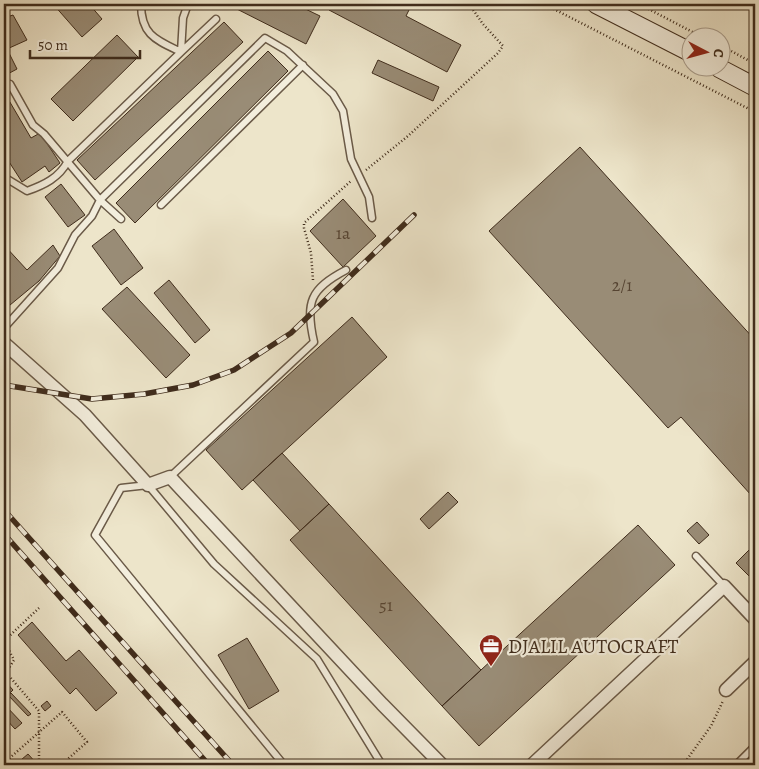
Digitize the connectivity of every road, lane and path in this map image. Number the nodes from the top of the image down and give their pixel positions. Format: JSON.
{"nodes":[{"id":1,"x":141,"y":4,"type":"edge"},
{"id":2,"x":188,"y":4,"type":"edge"},
{"id":3,"x":469,"y":4,"type":"edge"},
{"id":4,"x":544,"y":4,"type":"edge"},
{"id":5,"x":596,"y":4,"type":"edge"},
{"id":6,"x":639,"y":4,"type":"edge"},
{"id":7,"x":216,"y":19,"type":"dead end"},
{"id":8,"x":685,"y":28,"type":"edge"},
{"id":9,"x":682,"y":47,"type":"edge"},
{"id":10,"x":732,"y":51,"type":"edge"},
{"id":11,"x":181,"y":52,"type":"junction"},
{"id":12,"x":755,"y":64,"type":"edge"},
{"id":13,"x":303,"y":65,"type":"junction"},
{"id":14,"x":732,"y":75,"type":"edge"},
{"id":15,"x":10,"y":84,"type":"dead end"},
{"id":16,"x":755,"y":87,"type":"edge"},
{"id":17,"x":755,"y":112,"type":"edge"},
{"id":18,"x":68,"y":161,"type":"junction"},
{"id":19,"x":359,"y":174,"type":"junction"},
{"id":20,"x":4,"y":177,"type":"edge"},
{"id":21,"x":100,"y":200,"type":"junction"},
{"id":22,"x":161,"y":205,"type":"dead end"},
{"id":23,"x":372,"y":218,"type":"dead end"},
{"id":24,"x":121,"y":219,"type":"dead end"},
{"id":25,"x":346,"y":270,"type":"dead end"},
{"id":26,"x":312,"y":299,"type":"junction"},
{"id":27,"x":4,"y":328,"type":"edge"},
{"id":28,"x":4,"y":342,"type":"edge"},
{"id":29,"x":170,"y":477,"type":"junction"},
{"id":30,"x":148,"y":485,"type":"junction"},
{"id":31,"x":696,"y":556,"type":"dead end"},
{"id":32,"x":724,"y":586,"type":"junction"},
{"id":33,"x":39,"y":608,"type":"dead end"},
{"id":34,"x":755,"y":619,"type":"edge"},
{"id":35,"x":755,"y":662,"type":"edge"},
{"id":36,"x":4,"y":670,"type":"edge"},
{"id":37,"x":6,"y":673,"type":"junction"},
{"id":38,"x":726,"y":690,"type":"joint"},
{"id":39,"x":38,"y":733,"type":"junction"},
{"id":40,"x":755,"y":746,"type":"edge"},
{"id":41,"x":4,"y":763,"type":"edge"},
{"id":42,"x":39,"y":765,"type":"edge"},
{"id":43,"x":61,"y":765,"type":"edge"},
{"id":44,"x":284,"y":765,"type":"edge"},
{"id":45,"x":382,"y":765,"type":"edge"},
{"id":46,"x":442,"y":765,"type":"edge"},
{"id":47,"x":532,"y":765,"type":"edge"},
{"id":48,"x":683,"y":765,"type":"edge"},
{"id":49,"x":736,"y":765,"type":"edge"}],
"edges":[{"from":1,"to":11,"type":"lane"},
{"from":2,"to":11,"type":"lane"},
{"from":3,"to":19,"type":"path"},
{"from":4,"to":17,"type":"path"},
{"from":5,"to":9,"type":"street"},
{"from":6,"to":8,"type":"path"},
{"from":7,"to":11,"type":"lane"},
{"from":10,"to":12,"type":"path"},
{"from":11,"to":18,"type":"lane"},
{"from":13,"to":19,"type":"lane"},
{"from":13,"to":21,"type":"lane"},
{"from":13,"to":22,"type":"lane"},
{"from":14,"to":16,"type":"street"},
{"from":15,"to":18,"type":"lane"},
{"from":18,"to":20,"type":"lane"},
{"from":18,"to":21,"type":"lane"},
{"from":19,"to":23,"type":"lane"},
{"from":19,"to":26,"type":"path"},
{"from":21,"to":24,"type":"lane"},
{"from":21,"to":27,"type":"lane"},
{"from":25,"to":26,"type":"lane"},
{"from":26,"to":29,"type":"lane"},
{"from":28,"to":30,"type":"street"},
{"from":29,"to":30,"type":"street"},
{"from":29,"to":46,"type":"street"},
{"from":30,"to":44,"type":"lane"},
{"from":30,"to":45,"type":"lane"},
{"from":31,"to":32,"type":"lane"},
{"from":32,"to":34,"type":"street"},
{"from":32,"to":47,"type":"street"},
{"from":33,"to":37,"type":"path"},
{"from":35,"to":38,"type":"street"},
{"from":36,"to":37,"type":"path"},
{"from":37,"to":39,"type":"path"},
{"from":38,"to":48,"type":"path"},
{"from":39,"to":41,"type":"path"},
{"from":39,"to":42,"type":"path"},
{"from":39,"to":43,"type":"path"},
{"from":40,"to":49,"type":"lane"}]}
